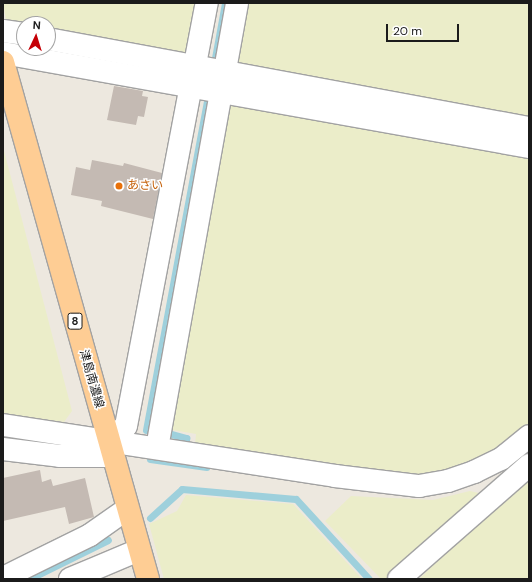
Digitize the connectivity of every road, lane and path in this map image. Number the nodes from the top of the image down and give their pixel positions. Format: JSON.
{"nodes":[{"id":1,"x":207,"y":3,"type":"edge"},
{"id":2,"x":237,"y":3,"type":"edge"},
{"id":3,"x":3,"y":31,"type":"edge"},
{"id":4,"x":16,"y":33,"type":"edge"},
{"id":5,"x":56,"y":41,"type":"edge"},
{"id":6,"x":3,"y":62,"type":"edge"},
{"id":7,"x":193,"y":76,"type":"junction"},
{"id":8,"x":222,"y":81,"type":"junction"},
{"id":9,"x":529,"y":128,"type":"edge"},
{"id":10,"x":529,"y":147,"type":"edge"},
{"id":11,"x":3,"y":425,"type":"edge"},
{"id":12,"x":529,"y":436,"type":"edge"},
{"id":13,"x":110,"y":448,"type":"junction"},
{"id":14,"x":157,"y":448,"type":"junction"},
{"id":15,"x":3,"y":449,"type":"edge"},
{"id":16,"x":529,"y":465,"type":"edge"},
{"id":17,"x":127,"y":509,"type":"junction"},
{"id":18,"x":140,"y":550,"type":"junction"},
{"id":19,"x":3,"y":578,"type":"edge"},
{"id":20,"x":70,"y":579,"type":"edge"},
{"id":21,"x":148,"y":579,"type":"edge"},
{"id":22,"x":399,"y":579,"type":"edge"}],
"edges":[{"from":1,"to":7,"type":"street"},
{"from":2,"to":8,"type":"street"},
{"from":3,"to":4,"type":"street"},
{"from":5,"to":7,"type":"street"},
{"from":6,"to":7,"type":"street"},
{"from":6,"to":13,"type":"main road","name":"津島南濃線","number":"8"},
{"from":7,"to":8,"type":"street"},
{"from":7,"to":13,"type":"street"},
{"from":8,"to":9,"type":"street"},
{"from":8,"to":10,"type":"street"},
{"from":8,"to":14,"type":"street"},
{"from":11,"to":13,"type":"street"},
{"from":12,"to":14,"type":"street"},
{"from":13,"to":14,"type":"street"},
{"from":13,"to":15,"type":"street"},
{"from":13,"to":17,"type":"main road","name":"津島南濃線","number":"8"},
{"from":16,"to":22,"type":"street"},
{"from":17,"to":18,"type":"main road","name":"津島南濃線","number":"8"},
{"from":17,"to":19,"type":"street"},
{"from":18,"to":20,"type":"street"},
{"from":18,"to":21,"type":"main road","name":"津島南濃線","number":"8"}]}
